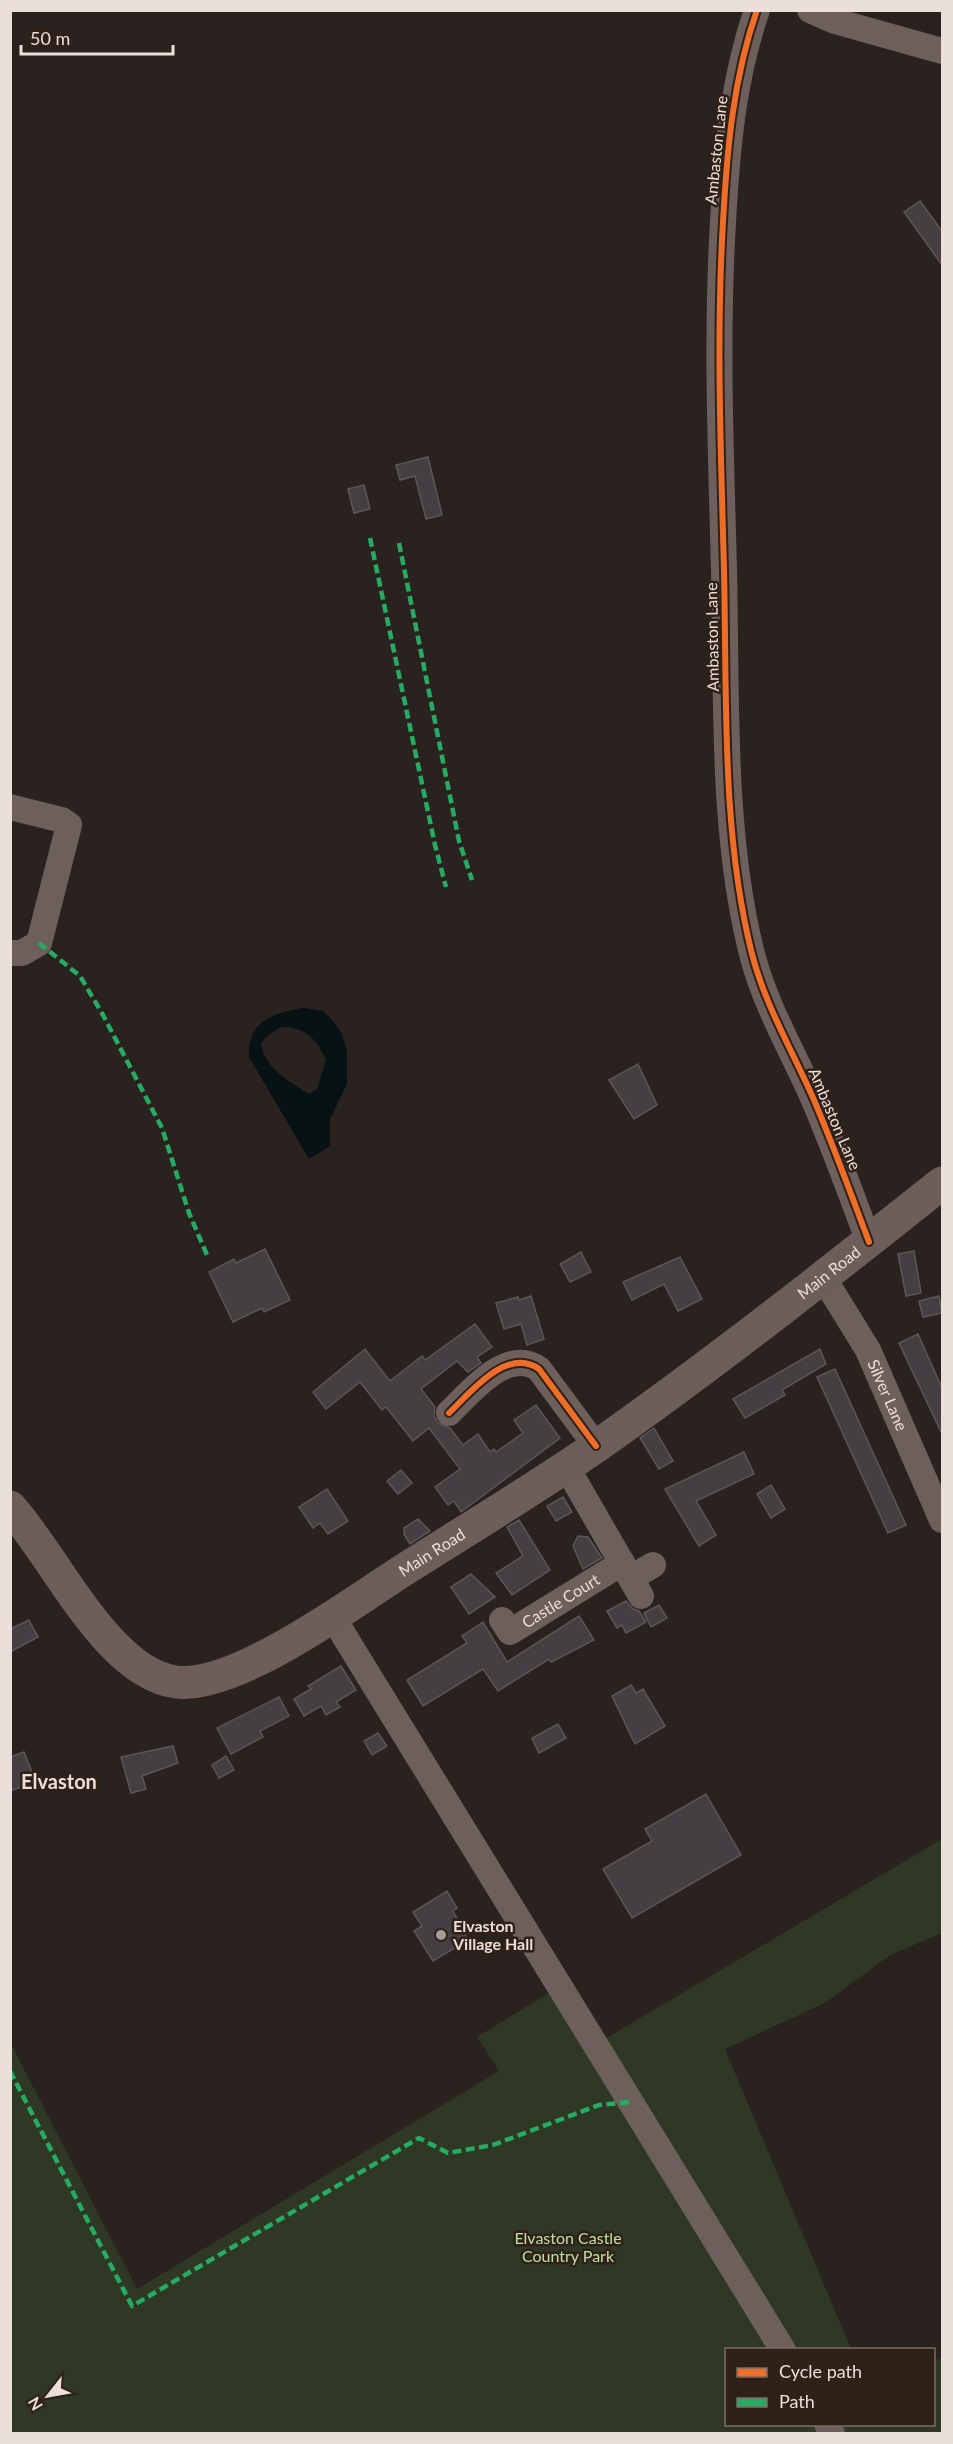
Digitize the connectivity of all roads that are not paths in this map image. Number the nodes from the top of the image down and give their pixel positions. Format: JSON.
{"nodes":[{"id":1,"x":757,"y":10,"type":"edge"},
{"id":2,"x":810,"y":10,"type":"edge"},
{"id":3,"x":942,"y":51,"type":"edge"},
{"id":4,"x":10,"y":807,"type":"edge"},
{"id":5,"x":10,"y":953,"type":"edge"},
{"id":6,"x":942,"y":1184,"type":"edge"},
{"id":7,"x":869,"y":1242,"type":"junction"},
{"id":8,"x":823,"y":1276,"type":"junction"},
{"id":9,"x":449,"y":1413,"type":"dead end"},
{"id":10,"x":596,"y":1446,"type":"junction"},
{"id":11,"x":566,"y":1466,"type":"junction"},
{"id":12,"x":10,"y":1507,"type":"edge"},
{"id":13,"x":942,"y":1520,"type":"edge"},
{"id":14,"x":332,"y":1616,"type":"junction"},
{"id":15,"x":502,"y":1620,"type":"dead end"},
{"id":16,"x":782,"y":2348,"type":"edge"}],
"edges":[{"from":1,"to":7,"type":"street","name":"Ambaston Lane"},
{"from":2,"to":3,"type":"street"},
{"from":4,"to":5,"type":"street"},
{"from":6,"to":7,"type":"main road","name":"Main Road"},
{"from":7,"to":8,"type":"main road","name":"Main Road"},
{"from":8,"to":10,"type":"main road","name":"Main Road"},
{"from":8,"to":13,"type":"street","name":"Silver Lane"},
{"from":9,"to":10,"type":"street"},
{"from":10,"to":11,"type":"main road","name":"Main Road"},
{"from":11,"to":14,"type":"main road","name":"Main Road"},
{"from":11,"to":15,"type":"street","name":"Castle Court"},
{"from":12,"to":14,"type":"main road","name":"Main Road"},
{"from":14,"to":16,"type":"street"}]}
